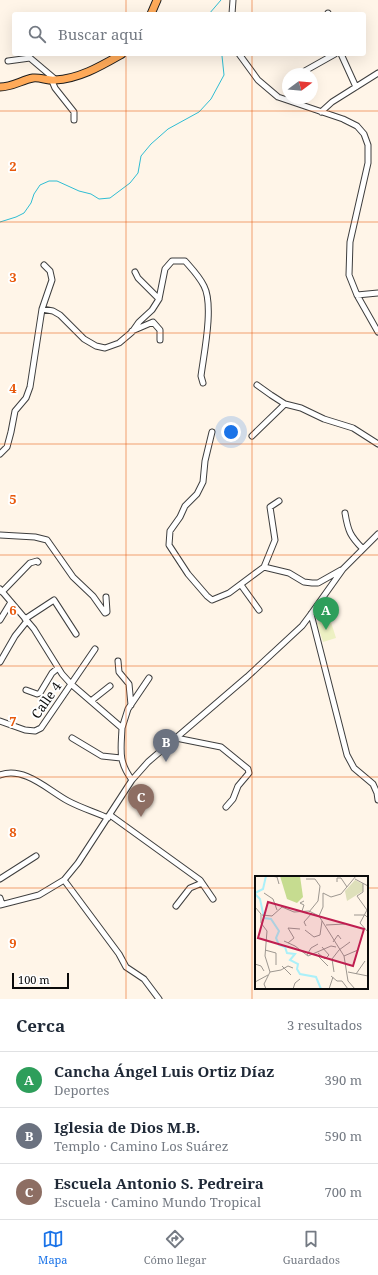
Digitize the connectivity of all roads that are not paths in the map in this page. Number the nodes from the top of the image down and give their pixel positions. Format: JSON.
{"nodes":[{"id":1,"x":157,"y":0,"type":"edge"},
{"id":2,"x":233,"y":2,"type":"edge"},
{"id":3,"x":152,"y":12,"type":"edge"},
{"id":4,"x":232,"y":12,"type":"edge"},
{"id":5,"x":118,"y":56,"type":"edge"},
{"id":6,"x":240,"y":56,"type":"edge"},
{"id":7,"x":331,"y":56,"type":"edge"},
{"id":8,"x":341,"y":56,"type":"edge"},
{"id":9,"x":8,"y":61,"type":"dead end"},
{"id":10,"x":310,"y":68,"type":"edge"},
{"id":11,"x":378,"y":72,"type":"edge"},
{"id":12,"x":54,"y":80,"type":"junction"},
{"id":13,"x":0,"y":87,"type":"edge"},
{"id":14,"x":356,"y":87,"type":"junction"},
{"id":15,"x":321,"y":112,"type":"junction"},
{"id":16,"x":74,"y":120,"type":"dead end"},
{"id":17,"x":44,"y":265,"type":"dead end"},
{"id":18,"x":135,"y":272,"type":"dead end"},
{"id":19,"x":378,"y":293,"type":"edge"},
{"id":20,"x":357,"y":295,"type":"junction"},
{"id":21,"x":159,"y":299,"type":"junction"},
{"id":22,"x":42,"y":310,"type":"junction"},
{"id":23,"x":132,"y":332,"type":"junction"},
{"id":24,"x":378,"y":332,"type":"edge"},
{"id":25,"x":160,"y":340,"type":"dead end"},
{"id":26,"x":202,"y":383,"type":"dead end"},
{"id":27,"x":257,"y":385,"type":"dead end"},
{"id":28,"x":285,"y":404,"type":"junction"},
{"id":29,"x":212,"y":432,"type":"dead end"},
{"id":30,"x":252,"y":436,"type":"dead end"},
{"id":31,"x":378,"y":444,"type":"edge"},
{"id":32,"x":0,"y":454,"type":"edge"},
{"id":33,"x":279,"y":501,"type":"dead end"},
{"id":34,"x":345,"y":513,"type":"dead end"},
{"id":35,"x":378,"y":534,"type":"edge"},
{"id":36,"x":0,"y":535,"type":"edge"},
{"id":37,"x":363,"y":549,"type":"junction"},
{"id":38,"x":38,"y":562,"type":"dead end"},
{"id":39,"x":264,"y":567,"type":"junction"},
{"id":40,"x":343,"y":569,"type":"junction"},
{"id":41,"x":241,"y":584,"type":"junction"},
{"id":42,"x":1,"y":590,"type":"edge"},
{"id":43,"x":106,"y":597,"type":"dead end"},
{"id":44,"x":11,"y":602,"type":"junction"},
{"id":45,"x":259,"y":610,"type":"dead end"},
{"id":46,"x":311,"y":614,"type":"junction"},
{"id":47,"x":0,"y":620,"type":"edge"},
{"id":48,"x":26,"y":620,"type":"junction"},
{"id":49,"x":76,"y":634,"type":"dead end"},
{"id":50,"x":95,"y":649,"type":"dead end"},
{"id":51,"x":118,"y":661,"type":"dead end"},
{"id":52,"x":0,"y":662,"type":"edge"},
{"id":53,"x":58,"y":668,"type":"junction"},
{"id":54,"x":149,"y":678,"type":"dead end"},
{"id":55,"x":71,"y":684,"type":"junction"},
{"id":56,"x":110,"y":686,"type":"dead end"},
{"id":57,"x":26,"y":690,"type":"dead end"},
{"id":58,"x":91,"y":702,"type":"junction"},
{"id":59,"x":131,"y":705,"type":"junction"},
{"id":60,"x":0,"y":721,"type":"edge"},
{"id":61,"x":122,"y":728,"type":"junction"},
{"id":62,"x":72,"y":738,"type":"dead end"},
{"id":63,"x":176,"y":738,"type":"junction"},
{"id":64,"x":121,"y":758,"type":"junction"},
{"id":65,"x":0,"y":775,"type":"edge"},
{"id":66,"x":132,"y":780,"type":"junction"},
{"id":67,"x":378,"y":800,"type":"edge"},
{"id":68,"x":226,"y":807,"type":"dead end"},
{"id":69,"x":109,"y":816,"type":"junction"},
{"id":70,"x":36,"y":856,"type":"dead end"},
{"id":71,"x":0,"y":879,"type":"edge"},
{"id":72,"x":64,"y":880,"type":"junction"},
{"id":73,"x":202,"y":883,"type":"junction"},
{"id":74,"x":0,"y":898,"type":"edge"},
{"id":75,"x":213,"y":899,"type":"dead end"},
{"id":76,"x":1,"y":904,"type":"edge"},
{"id":77,"x":176,"y":906,"type":"dead end"},
{"id":78,"x":159,"y":999,"type":"edge"}],
"edges":[{"from":1,"to":3,"type":"main road"},
{"from":2,"to":4,"type":"street"},
{"from":5,"to":12,"type":"main road"},
{"from":6,"to":15,"type":"street"},
{"from":7,"to":10,"type":"street"},
{"from":8,"to":14,"type":"street"},
{"from":9,"to":12,"type":"street"},
{"from":11,"to":14,"type":"street"},
{"from":12,"to":13,"type":"main road"},
{"from":12,"to":16,"type":"street"},
{"from":14,"to":15,"type":"street"},
{"from":15,"to":20,"type":"street"},
{"from":17,"to":22,"type":"street"},
{"from":18,"to":21,"type":"street"},
{"from":19,"to":20,"type":"street"},
{"from":20,"to":24,"type":"street"},
{"from":21,"to":23,"type":"street"},
{"from":21,"to":26,"type":"street"},
{"from":22,"to":23,"type":"street"},
{"from":22,"to":32,"type":"street"},
{"from":23,"to":25,"type":"street"},
{"from":27,"to":28,"type":"street"},
{"from":28,"to":30,"type":"street"},
{"from":28,"to":31,"type":"street"},
{"from":29,"to":41,"type":"street"},
{"from":33,"to":39,"type":"street"},
{"from":34,"to":37,"type":"street"},
{"from":35,"to":37,"type":"street"},
{"from":36,"to":43,"type":"street"},
{"from":37,"to":40,"type":"street"},
{"from":38,"to":42,"type":"street"},
{"from":39,"to":40,"type":"street"},
{"from":39,"to":41,"type":"street"},
{"from":40,"to":46,"type":"street"},
{"from":41,"to":45,"type":"street"},
{"from":42,"to":44,"type":"street"},
{"from":44,"to":47,"type":"street"},
{"from":44,"to":48,"type":"street"},
{"from":46,"to":63,"type":"street"},
{"from":46,"to":67,"type":"street"},
{"from":48,"to":49,"type":"street"},
{"from":48,"to":52,"type":"street"},
{"from":48,"to":53,"type":"street"},
{"from":50,"to":55,"type":"street","name":"Calle 4"},
{"from":51,"to":59,"type":"street"},
{"from":53,"to":55,"type":"street"},
{"from":53,"to":57,"type":"street"},
{"from":54,"to":59,"type":"street"},
{"from":55,"to":58,"type":"street"},
{"from":55,"to":60,"type":"street","name":"Calle 4"},
{"from":56,"to":58,"type":"street"},
{"from":58,"to":61,"type":"street"},
{"from":59,"to":61,"type":"street"},
{"from":61,"to":64,"type":"street"},
{"from":62,"to":64,"type":"street"},
{"from":63,"to":66,"type":"street"},
{"from":63,"to":68,"type":"street"},
{"from":64,"to":66,"type":"street"},
{"from":65,"to":69,"type":"street"},
{"from":66,"to":69,"type":"street"},
{"from":69,"to":72,"type":"street"},
{"from":69,"to":73,"type":"street"},
{"from":70,"to":71,"type":"street"},
{"from":72,"to":76,"type":"street"},
{"from":72,"to":78,"type":"street"},
{"from":73,"to":75,"type":"street"},
{"from":73,"to":77,"type":"street"},
{"from":74,"to":76,"type":"street"}]}
